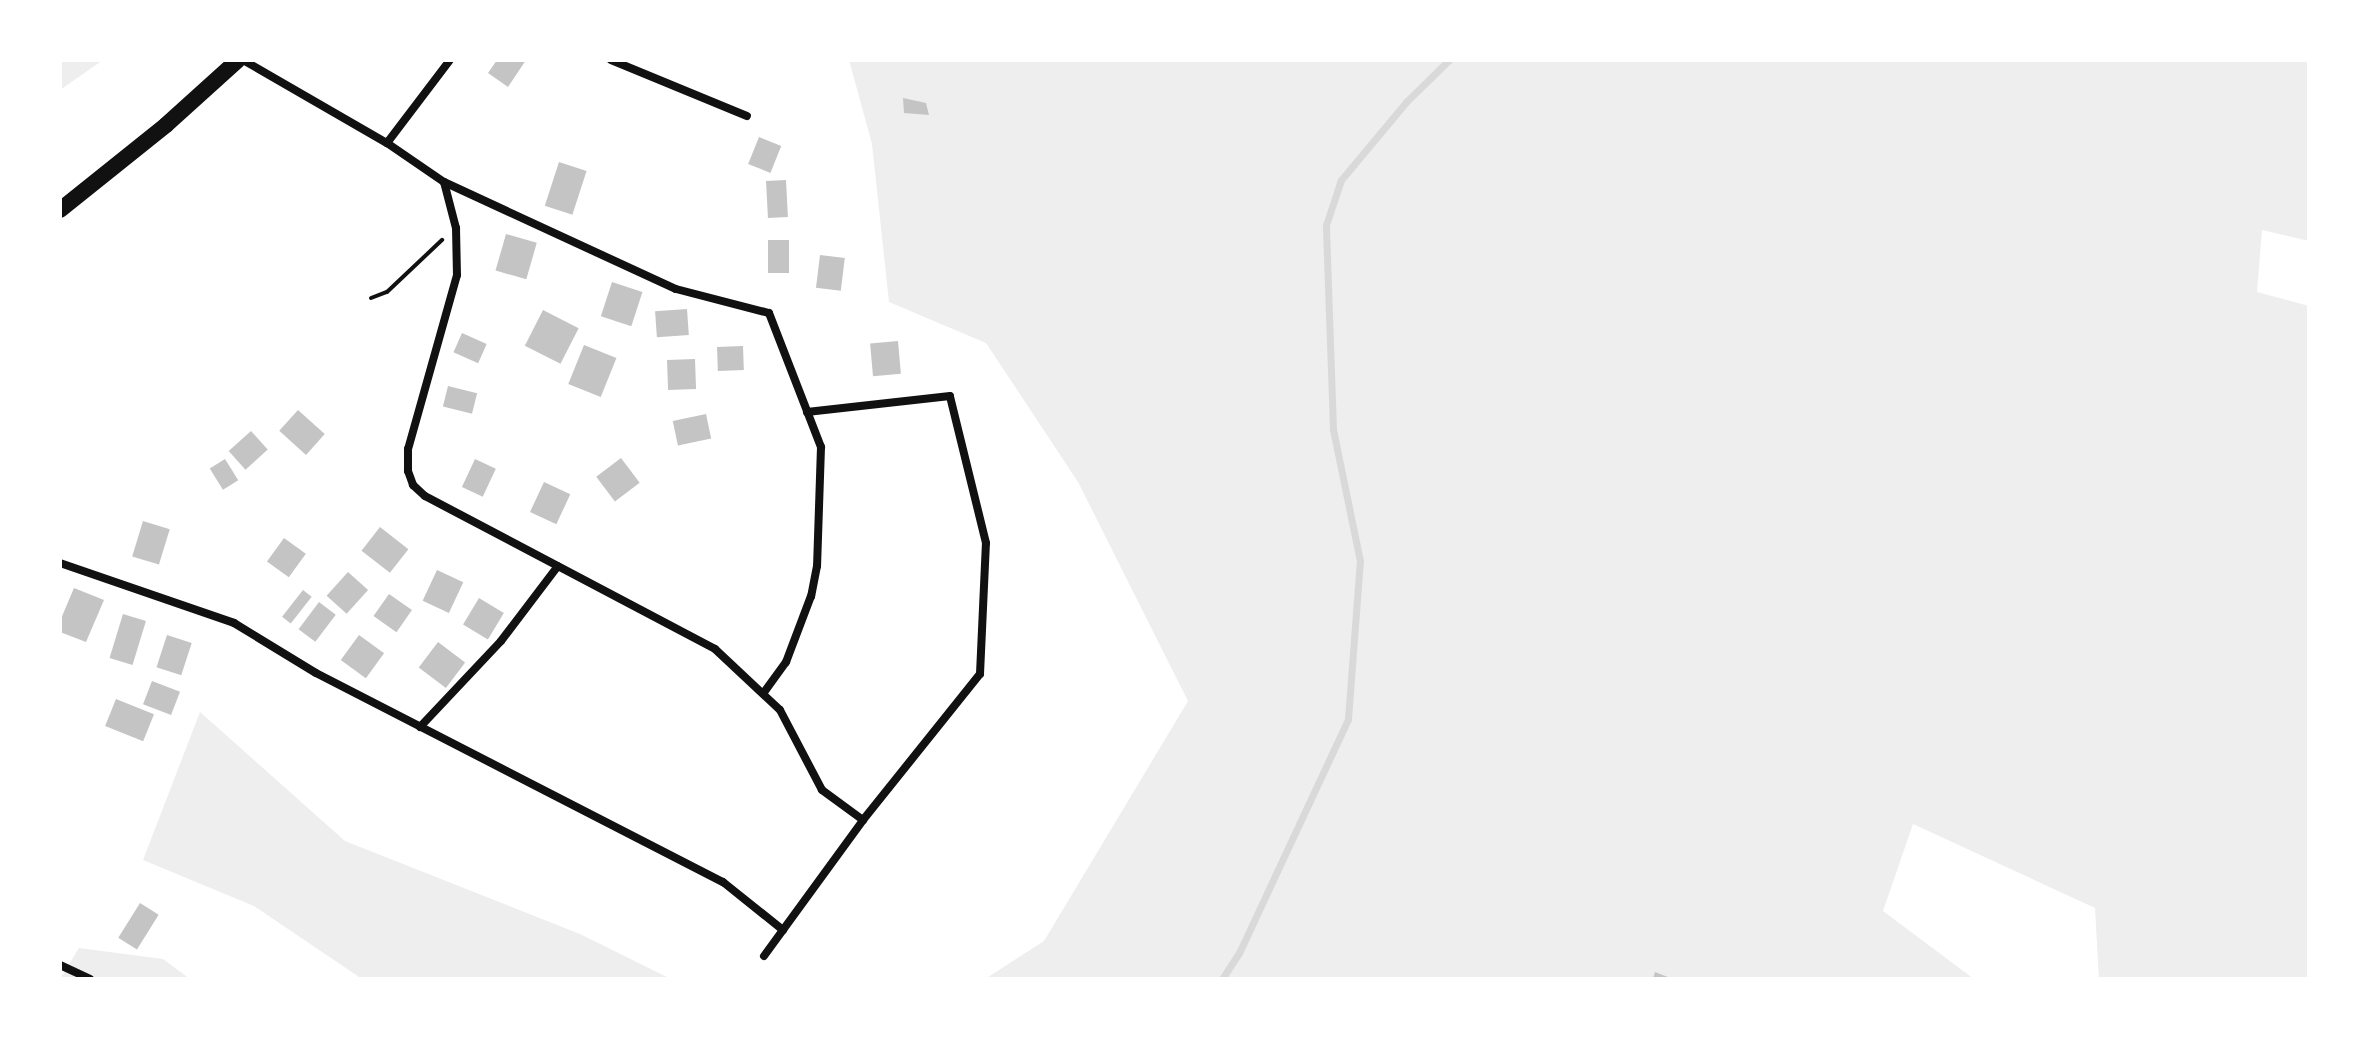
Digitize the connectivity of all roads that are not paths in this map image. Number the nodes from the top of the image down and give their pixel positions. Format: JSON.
{"nodes":[{"id":1,"x":241,"y":60,"type":"edge"},
{"id":2,"x":450,"y":60,"type":"edge"},
{"id":3,"x":611,"y":60,"type":"edge"},
{"id":4,"x":747,"y":116,"type":"dead end"},
{"id":5,"x":387,"y":143,"type":"junction"},
{"id":6,"x":444,"y":182,"type":"junction"},
{"id":7,"x":60,"y":210,"type":"edge"},
{"id":8,"x":807,"y":412,"type":"junction"},
{"id":9,"x":60,"y":563,"type":"edge"},
{"id":10,"x":558,"y":566,"type":"junction"},
{"id":11,"x":763,"y":694,"type":"junction"},
{"id":12,"x":420,"y":727,"type":"junction"},
{"id":13,"x":863,"y":820,"type":"junction"},
{"id":14,"x":783,"y":930,"type":"junction"},
{"id":15,"x":764,"y":956,"type":"dead end"},
{"id":16,"x":60,"y":965,"type":"edge"},
{"id":17,"x":90,"y":979,"type":"edge"}],
"edges":[{"from":1,"to":5,"type":"street"},
{"from":1,"to":7,"type":"main road"},
{"from":2,"to":5,"type":"street"},
{"from":3,"to":4,"type":"street"},
{"from":5,"to":6,"type":"street"},
{"from":6,"to":8,"type":"street"},
{"from":6,"to":10,"type":"street"},
{"from":8,"to":11,"type":"street"},
{"from":8,"to":13,"type":"street"},
{"from":9,"to":12,"type":"street"},
{"from":10,"to":11,"type":"street"},
{"from":10,"to":12,"type":"street"},
{"from":11,"to":13,"type":"street"},
{"from":12,"to":14,"type":"street"},
{"from":13,"to":14,"type":"street"},
{"from":14,"to":15,"type":"street"},
{"from":16,"to":17,"type":"street"}]}
